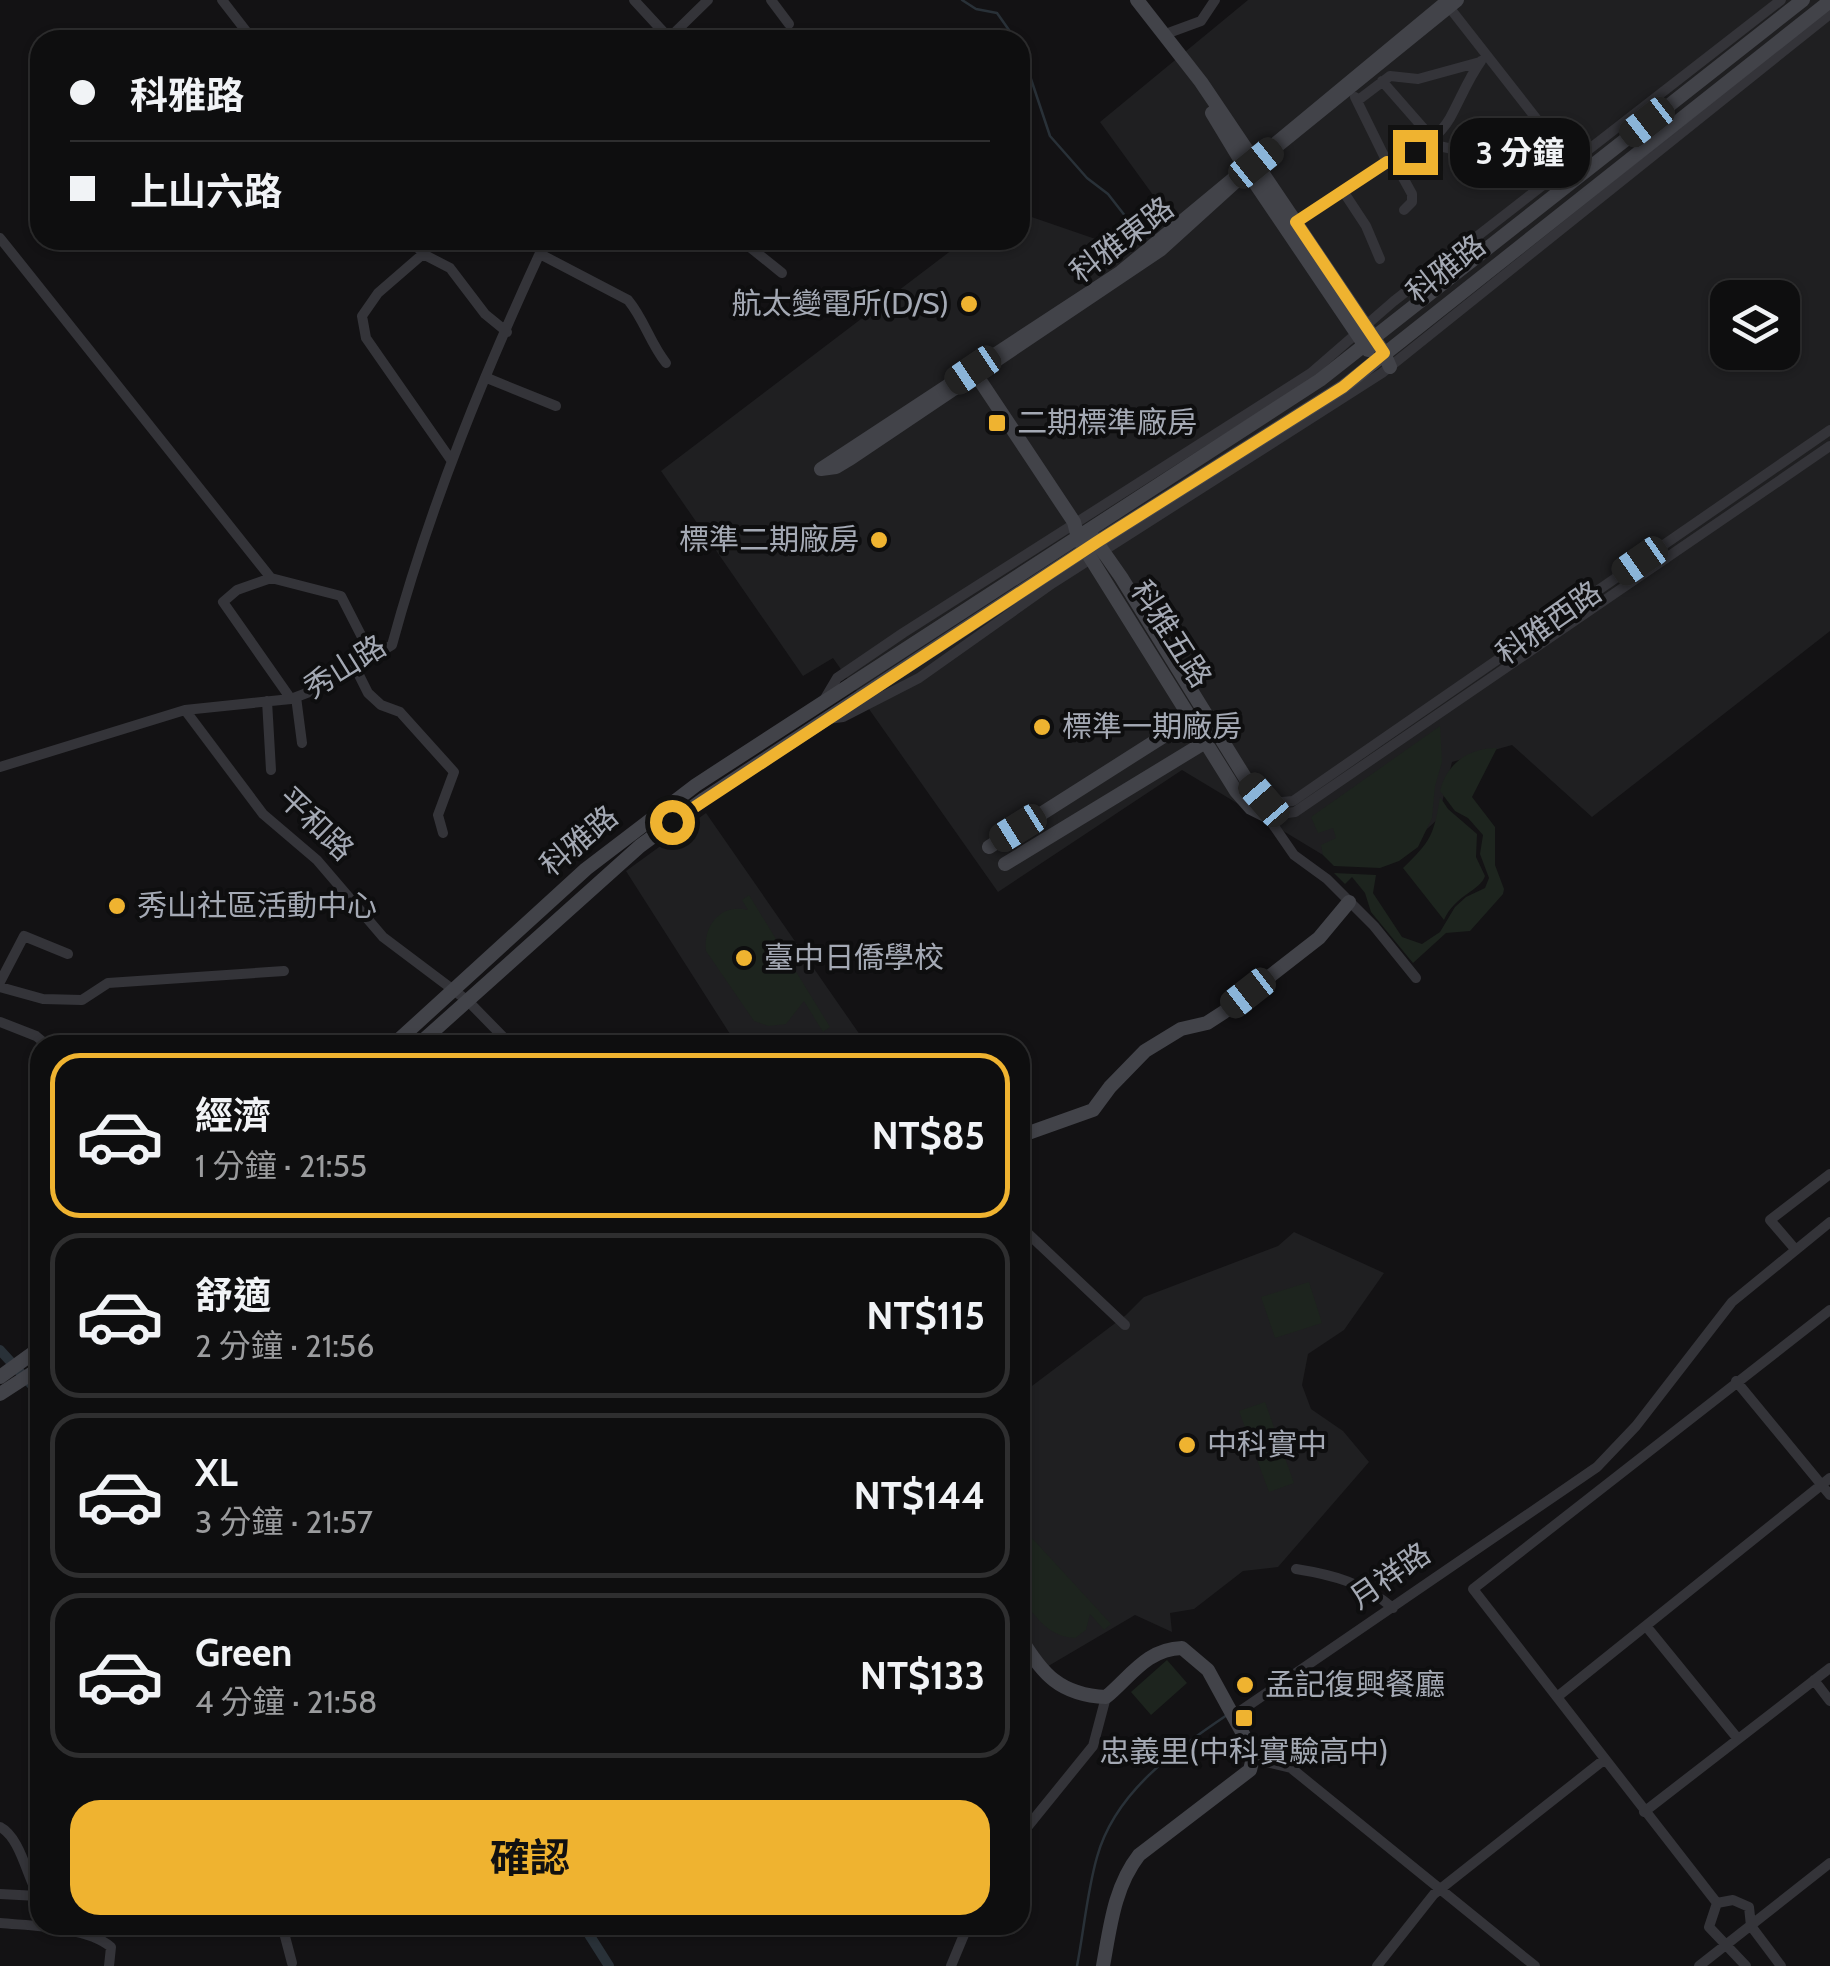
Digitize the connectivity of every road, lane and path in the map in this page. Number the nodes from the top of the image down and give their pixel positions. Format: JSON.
{"nodes":[{"id":1,"x":222,"y":0,"type":"edge"},
{"id":2,"x":634,"y":0,"type":"edge"},
{"id":3,"x":708,"y":0,"type":"edge"},
{"id":4,"x":771,"y":0,"type":"edge"},
{"id":5,"x":1137,"y":0,"type":"edge"},
{"id":6,"x":1215,"y":0,"type":"edge"},
{"id":7,"x":1781,"y":0,"type":"edge"},
{"id":8,"x":1802,"y":0,"type":"edge"},
{"id":9,"x":1830,"y":1,"type":"edge"},
{"id":10,"x":1452,"y":2,"type":"edge"},
{"id":11,"x":1830,"y":14,"type":"edge"},
{"id":12,"x":789,"y":24,"type":"dead end"},
{"id":13,"x":245,"y":30,"type":"edge"},
{"id":14,"x":660,"y":30,"type":"edge"},
{"id":15,"x":677,"y":30,"type":"edge"},
{"id":16,"x":1163,"y":35,"type":"junction"},
{"id":17,"x":1486,"y":60,"type":"junction"},
{"id":18,"x":1382,"y":81,"type":"junction"},
{"id":19,"x":1353,"y":94,"type":"junction"},
{"id":20,"x":1433,"y":140,"type":"junction"},
{"id":21,"x":1392,"y":164,"type":"junction"},
{"id":22,"x":1251,"y":165,"type":"junction"},
{"id":23,"x":1343,"y":191,"type":"junction"},
{"id":24,"x":1404,"y":210,"type":"dead end"},
{"id":25,"x":1296,"y":222,"type":"junction"},
{"id":26,"x":0,"y":238,"type":"edge"},
{"id":27,"x":420,"y":250,"type":"edge"},
{"id":28,"x":542,"y":250,"type":"edge"},
{"id":29,"x":754,"y":250,"type":"edge"},
{"id":30,"x":423,"y":254,"type":"junction"},
{"id":31,"x":540,"y":254,"type":"junction"},
{"id":32,"x":1380,"y":259,"type":"dead end"},
{"id":33,"x":782,"y":273,"type":"dead end"},
{"id":34,"x":507,"y":332,"type":"junction"},
{"id":35,"x":1365,"y":336,"type":"junction"},
{"id":36,"x":1383,"y":360,"type":"junction"},
{"id":37,"x":666,"y":363,"type":"dead end"},
{"id":38,"x":975,"y":373,"type":"junction"},
{"id":39,"x":487,"y":378,"type":"junction"},
{"id":40,"x":556,"y":406,"type":"dead end"},
{"id":41,"x":1830,"y":430,"type":"edge"},
{"id":42,"x":1830,"y":446,"type":"edge"},
{"id":43,"x":451,"y":460,"type":"junction"},
{"id":44,"x":1074,"y":522,"type":"junction"},
{"id":45,"x":1091,"y":546,"type":"junction"},
{"id":46,"x":271,"y":578,"type":"junction"},
{"id":47,"x":355,"y":667,"type":"junction"},
{"id":48,"x":294,"y":698,"type":"junction"},
{"id":49,"x":266,"y":701,"type":"junction"},
{"id":50,"x":185,"y":710,"type":"junction"},
{"id":51,"x":825,"y":711,"type":"junction"},
{"id":52,"x":1192,"y":718,"type":"junction"},
{"id":53,"x":1206,"y":741,"type":"junction"},
{"id":54,"x":302,"y":744,"type":"dead end"},
{"id":55,"x":0,"y":768,"type":"edge"},
{"id":56,"x":272,"y":770,"type":"dead end"},
{"id":57,"x":1264,"y":800,"type":"junction"},
{"id":58,"x":1268,"y":816,"type":"junction"},
{"id":59,"x":443,"y":834,"type":"dead end"},
{"id":60,"x":989,"y":846,"type":"dead end"},
{"id":61,"x":1005,"y":864,"type":"dead end"},
{"id":62,"x":1349,"y":902,"type":"junction"},
{"id":63,"x":68,"y":954,"type":"dead end"},
{"id":64,"x":284,"y":971,"type":"dead end"},
{"id":65,"x":1416,"y":978,"type":"dead end"},
{"id":66,"x":0,"y":985,"type":"edge"},
{"id":67,"x":454,"y":991,"type":"junction"},
{"id":68,"x":468,"y":1000,"type":"junction"},
{"id":69,"x":0,"y":1022,"type":"edge"},
{"id":70,"x":33,"y":1035,"type":"edge"},
{"id":71,"x":404,"y":1035,"type":"edge"},
{"id":72,"x":429,"y":1035,"type":"edge"},
{"id":73,"x":501,"y":1035,"type":"edge"},
{"id":74,"x":1030,"y":1132,"type":"edge"},
{"id":75,"x":1830,"y":1174,"type":"edge"},
{"id":76,"x":1830,"y":1222,"type":"edge"},
{"id":77,"x":1030,"y":1235,"type":"edge"},
{"id":78,"x":1795,"y":1249,"type":"junction"},
{"id":79,"x":1830,"y":1310,"type":"edge"},
{"id":80,"x":1125,"y":1325,"type":"dead end"},
{"id":81,"x":30,"y":1369,"type":"edge"},
{"id":82,"x":1736,"y":1380,"type":"junction"},
{"id":83,"x":1,"y":1387,"type":"edge"},
{"id":84,"x":1826,"y":1482,"type":"edge"},
{"id":85,"x":1830,"y":1495,"type":"edge"},
{"id":86,"x":1296,"y":1568,"type":"dead end"},
{"id":87,"x":1391,"y":1606,"type":"junction"},
{"id":88,"x":1646,"y":1626,"type":"junction"},
{"id":89,"x":1030,"y":1652,"type":"edge"},
{"id":90,"x":1830,"y":1668,"type":"edge"},
{"id":91,"x":1814,"y":1680,"type":"junction"},
{"id":92,"x":1106,"y":1697,"type":"junction"},
{"id":93,"x":1557,"y":1697,"type":"junction"},
{"id":94,"x":1830,"y":1701,"type":"edge"},
{"id":95,"x":1231,"y":1713,"type":"junction"},
{"id":96,"x":1738,"y":1740,"type":"junction"},
{"id":97,"x":1254,"y":1759,"type":"junction"},
{"id":98,"x":1605,"y":1760,"type":"junction"},
{"id":99,"x":1644,"y":1812,"type":"junction"},
{"id":100,"x":1030,"y":1824,"type":"edge"},
{"id":101,"x":0,"y":1827,"type":"edge"},
{"id":102,"x":1830,"y":1863,"type":"edge"},
{"id":103,"x":30,"y":1881,"type":"edge"},
{"id":104,"x":1440,"y":1890,"type":"junction"},
{"id":105,"x":0,"y":1894,"type":"edge"},
{"id":106,"x":30,"y":1897,"type":"edge"},
{"id":107,"x":1717,"y":1903,"type":"junction"},
{"id":108,"x":0,"y":1923,"type":"edge"},
{"id":109,"x":30,"y":1925,"type":"edge"},
{"id":110,"x":1751,"y":1926,"type":"junction"},
{"id":111,"x":84,"y":1935,"type":"edge"},
{"id":112,"x":285,"y":1935,"type":"edge"},
{"id":113,"x":964,"y":1935,"type":"edge"},
{"id":114,"x":1725,"y":1946,"type":"junction"},
{"id":115,"x":292,"y":1963,"type":"dead end"},
{"id":116,"x":109,"y":1966,"type":"edge"},
{"id":117,"x":951,"y":1966,"type":"edge"},
{"id":118,"x":1102,"y":1966,"type":"edge"},
{"id":119,"x":1377,"y":1966,"type":"edge"},
{"id":120,"x":1535,"y":1966,"type":"edge"},
{"id":121,"x":1699,"y":1966,"type":"edge"},
{"id":122,"x":1746,"y":1966,"type":"edge"},
{"id":123,"x":1782,"y":1966,"type":"edge"}],
"edges":[{"from":1,"to":13,"type":"street"},
{"from":2,"to":14,"type":"street"},
{"from":3,"to":15,"type":"street"},
{"from":4,"to":12,"type":"street"},
{"from":5,"to":16,"type":"street"},
{"from":6,"to":16,"type":"street"},
{"from":7,"to":35,"type":"street","name":"科雅路"},
{"from":8,"to":35,"type":"street","name":"科雅路"},
{"from":9,"to":36,"type":"street","name":"科雅路"},
{"from":10,"to":17,"type":"street"},
{"from":10,"to":19,"type":"street"},
{"from":10,"to":22,"type":"street"},
{"from":11,"to":36,"type":"street","name":"科雅路"},
{"from":16,"to":22,"type":"street"},
{"from":17,"to":18,"type":"street"},
{"from":17,"to":20,"type":"street"},
{"from":17,"to":20,"type":"street"},
{"from":18,"to":19,"type":"street"},
{"from":18,"to":20,"type":"street"},
{"from":19,"to":21,"type":"street"},
{"from":19,"to":22,"type":"street"},
{"from":20,"to":21,"type":"street"},
{"from":21,"to":23,"type":"street"},
{"from":21,"to":24,"type":"street"},
{"from":22,"to":25,"type":"street"},
{"from":22,"to":35,"type":"street"},
{"from":22,"to":38,"type":"street"},
{"from":23,"to":25,"type":"street"},
{"from":23,"to":32,"type":"street"},
{"from":25,"to":35,"type":"street"},
{"from":26,"to":46,"type":"street"},
{"from":27,"to":30,"type":"street"},
{"from":28,"to":31,"type":"street","name":"秀山路"},
{"from":29,"to":33,"type":"street"},
{"from":30,"to":34,"type":"street"},
{"from":30,"to":43,"type":"street"},
{"from":31,"to":34,"type":"street","name":"秀山路"},
{"from":31,"to":37,"type":"street"},
{"from":34,"to":39,"type":"street","name":"秀山路"},
{"from":35,"to":36,"type":"street"},
{"from":35,"to":44,"type":"street","name":"科雅路"},
{"from":35,"to":45,"type":"street","name":"科雅路"},
{"from":36,"to":45,"type":"street","name":"科雅路"},
{"from":38,"to":38,"type":"street"},
{"from":38,"to":44,"type":"street","name":"科雅五路"},
{"from":39,"to":40,"type":"street"},
{"from":39,"to":43,"type":"street","name":"秀山路"},
{"from":41,"to":57,"type":"street","name":"科雅西路"},
{"from":42,"to":58,"type":"street","name":"科雅西路"},
{"from":43,"to":47,"type":"street","name":"秀山路"},
{"from":44,"to":45,"type":"street","name":"科雅五路"},
{"from":44,"to":51,"type":"street","name":"科雅路"},
{"from":45,"to":51,"type":"street","name":"科雅路"},
{"from":45,"to":51,"type":"street","name":"科雅路"},
{"from":45,"to":52,"type":"street","name":"科雅五路"},
{"from":45,"to":57,"type":"street","name":"科雅五路"},
{"from":46,"to":47,"type":"street"},
{"from":46,"to":48,"type":"street"},
{"from":47,"to":48,"type":"street","name":"秀山路"},
{"from":47,"to":59,"type":"street"},
{"from":48,"to":49,"type":"street","name":"秀山路"},
{"from":48,"to":54,"type":"street"},
{"from":49,"to":50,"type":"street","name":"秀山路"},
{"from":49,"to":56,"type":"street"},
{"from":50,"to":55,"type":"street","name":"秀山路"},
{"from":50,"to":67,"type":"street","name":"平和路"},
{"from":51,"to":67,"type":"street","name":"科雅路"},
{"from":51,"to":68,"type":"street","name":"科雅路"},
{"from":52,"to":53,"type":"street","name":"科雅五路"},
{"from":52,"to":60,"type":"street"},
{"from":53,"to":58,"type":"street","name":"科雅五路"},
{"from":53,"to":61,"type":"street"},
{"from":57,"to":58,"type":"street"},
{"from":58,"to":62,"type":"street"},
{"from":62,"to":65,"type":"street"},
{"from":62,"to":74,"type":"street"},
{"from":63,"to":66,"type":"street"},
{"from":64,"to":66,"type":"street"},
{"from":67,"to":68,"type":"street","name":"平和路"},
{"from":67,"to":71,"type":"street","name":"科雅路"},
{"from":68,"to":72,"type":"street","name":"科雅路"},
{"from":68,"to":73,"type":"street","name":"平和路"},
{"from":69,"to":70,"type":"street"},
{"from":75,"to":78,"type":"street"},
{"from":76,"to":78,"type":"street","name":"月祥路"},
{"from":77,"to":80,"type":"street"},
{"from":78,"to":87,"type":"street","name":"月祥路"},
{"from":79,"to":82,"type":"street"},
{"from":81,"to":83,"type":"street"},
{"from":82,"to":84,"type":"street"},
{"from":82,"to":93,"type":"street"},
{"from":84,"to":85,"type":"street"},
{"from":84,"to":88,"type":"street"},
{"from":86,"to":87,"type":"street"},
{"from":87,"to":95,"type":"street","name":"月祥路"},
{"from":88,"to":93,"type":"street"},
{"from":88,"to":96,"type":"street"},
{"from":89,"to":92,"type":"street"},
{"from":90,"to":91,"type":"street"},
{"from":91,"to":94,"type":"street"},
{"from":91,"to":96,"type":"street"},
{"from":92,"to":95,"type":"street"},
{"from":92,"to":100,"type":"street"},
{"from":93,"to":98,"type":"street"},
{"from":95,"to":97,"type":"street"},
{"from":96,"to":99,"type":"street"},
{"from":97,"to":104,"type":"street"},
{"from":97,"to":118,"type":"street"},
{"from":98,"to":99,"type":"street"},
{"from":98,"to":104,"type":"street"},
{"from":99,"to":107,"type":"street"},
{"from":101,"to":103,"type":"street"},
{"from":102,"to":110,"type":"street"},
{"from":104,"to":119,"type":"street"},
{"from":104,"to":120,"type":"street"},
{"from":105,"to":106,"type":"street"},
{"from":107,"to":110,"type":"street"},
{"from":107,"to":114,"type":"street"},
{"from":108,"to":109,"type":"street"},
{"from":110,"to":114,"type":"street"},
{"from":110,"to":123,"type":"street"},
{"from":111,"to":116,"type":"street"},
{"from":112,"to":115,"type":"street"},
{"from":113,"to":117,"type":"street"},
{"from":114,"to":121,"type":"street"},
{"from":114,"to":122,"type":"street"}]}
